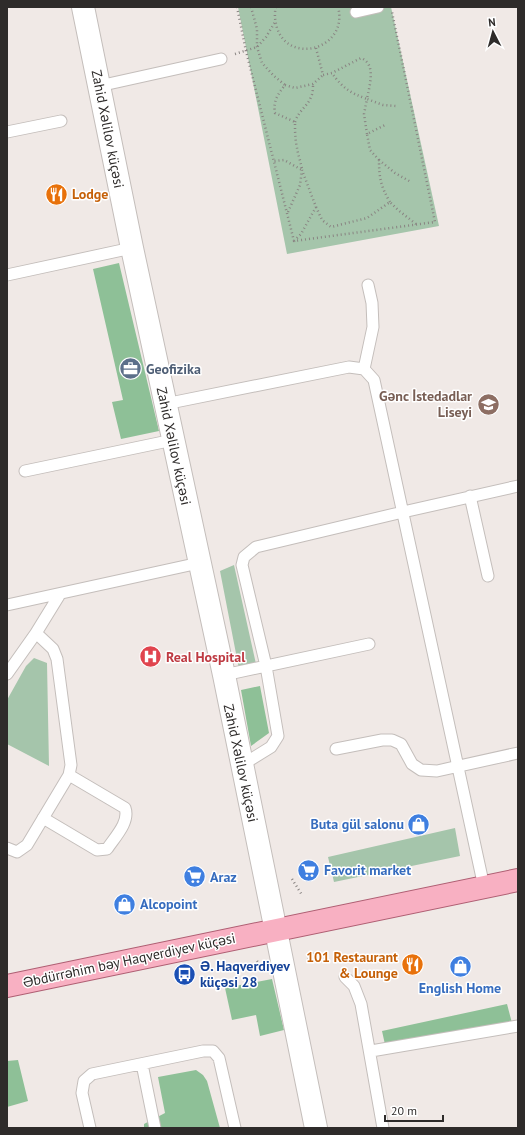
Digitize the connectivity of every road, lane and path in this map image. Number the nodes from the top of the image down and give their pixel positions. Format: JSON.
{"nodes":[{"id":1,"x":83,"y":7,"type":"edge"},
{"id":2,"x":238,"y":7,"type":"edge"},
{"id":3,"x":251,"y":7,"type":"edge"},
{"id":4,"x":276,"y":7,"type":"edge"},
{"id":5,"x":338,"y":7,"type":"edge"},
{"id":6,"x":378,"y":7,"type":"edge"},
{"id":7,"x":391,"y":7,"type":"edge"},
{"id":8,"x":356,"y":12,"type":"dead end"},
{"id":9,"x":275,"y":22,"type":"junction"},
{"id":10,"x":257,"y":47,"type":"junction"},
{"id":11,"x":316,"y":48,"type":"junction"},
{"id":12,"x":246,"y":51,"type":"junction"},
{"id":13,"x":221,"y":59,"type":"joint"},
{"id":14,"x":332,"y":74,"type":"junction"},
{"id":15,"x":323,"y":75,"type":"junction"},
{"id":16,"x":313,"y":84,"type":"junction"},
{"id":17,"x":285,"y":85,"type":"junction"},
{"id":18,"x":99,"y":86,"type":"junction"},
{"id":19,"x":367,"y":100,"type":"junction"},
{"id":20,"x":396,"y":106,"type":"dead end"},
{"id":21,"x":61,"y":121,"type":"dead end"},
{"id":22,"x":295,"y":122,"type":"junction"},
{"id":23,"x":385,"y":125,"type":"dead end"},
{"id":24,"x":7,"y":132,"type":"edge"},
{"id":25,"x":367,"y":134,"type":"junction"},
{"id":26,"x":379,"y":160,"type":"junction"},
{"id":27,"x":274,"y":161,"type":"junction"},
{"id":28,"x":302,"y":170,"type":"junction"},
{"id":29,"x":411,"y":182,"type":"dead end"},
{"id":30,"x":390,"y":202,"type":"junction"},
{"id":31,"x":316,"y":207,"type":"junction"},
{"id":32,"x":287,"y":213,"type":"junction"},
{"id":33,"x":417,"y":225,"type":"junction"},
{"id":34,"x":294,"y":241,"type":"junction"},
{"id":35,"x":132,"y":248,"type":"junction"},
{"id":36,"x":7,"y":275,"type":"edge"},
{"id":37,"x":368,"y":285,"type":"dead end"},
{"id":38,"x":364,"y":370,"type":"junction"},
{"id":39,"x":165,"y":404,"type":"junction"},
{"id":40,"x":173,"y":440,"type":"junction"},
{"id":41,"x":25,"y":472,"type":"dead end"},
{"id":42,"x":518,"y":486,"type":"edge"},
{"id":43,"x":470,"y":496,"type":"junction"},
{"id":44,"x":403,"y":512,"type":"junction"},
{"id":45,"x":199,"y":563,"type":"junction"},
{"id":46,"x":488,"y":576,"type":"dead end"},
{"id":47,"x":60,"y":594,"type":"junction"},
{"id":48,"x":7,"y":605,"type":"edge"},
{"id":49,"x":36,"y":632,"type":"junction"},
{"id":50,"x":369,"y":644,"type":"dead end"},
{"id":51,"x":266,"y":666,"type":"junction"},
{"id":52,"x":7,"y":674,"type":"edge"},
{"id":53,"x":224,"y":675,"type":"junction"},
{"id":54,"x":336,"y":749,"type":"dead end"},
{"id":55,"x":518,"y":753,"type":"edge"},
{"id":56,"x":242,"y":765,"type":"junction"},
{"id":57,"x":458,"y":766,"type":"junction"},
{"id":58,"x":69,"y":775,"type":"junction"},
{"id":59,"x":43,"y":818,"type":"junction"},
{"id":60,"x":7,"y":848,"type":"edge"},
{"id":61,"x":292,"y":879,"type":"dead end"},
{"id":62,"x":518,"y":880,"type":"edge"},
{"id":63,"x":484,"y":887,"type":"junction"},
{"id":64,"x":302,"y":895,"type":"dead end"},
{"id":65,"x":276,"y":930,"type":"junction"},
{"id":66,"x":314,"y":950,"type":"dead end"},
{"id":67,"x":308,"y":960,"type":"dead end"},
{"id":68,"x":345,"y":977,"type":"dead end"},
{"id":69,"x":7,"y":986,"type":"edge"},
{"id":70,"x":518,"y":1026,"type":"edge"},
{"id":71,"x":371,"y":1051,"type":"junction"},
{"id":72,"x":142,"y":1064,"type":"junction"},
{"id":73,"x":90,"y":1128,"type":"edge"},
{"id":74,"x":155,"y":1128,"type":"edge"},
{"id":75,"x":235,"y":1128,"type":"edge"},
{"id":76,"x":316,"y":1128,"type":"edge"},
{"id":77,"x":383,"y":1128,"type":"edge"}],
"edges":[{"from":1,"to":18,"type":"street","name":"Zahid Xəlilov küçəsi"},
{"from":2,"to":12,"type":"path"},
{"from":3,"to":10,"type":"path"},
{"from":4,"to":9,"type":"path"},
{"from":5,"to":11,"type":"path"},
{"from":6,"to":8,"type":"lane"},
{"from":7,"to":33,"type":"path"},
{"from":9,"to":10,"type":"path"},
{"from":9,"to":11,"type":"path"},
{"from":10,"to":12,"type":"path"},
{"from":10,"to":17,"type":"path"},
{"from":11,"to":15,"type":"path"},
{"from":12,"to":13,"type":"path"},
{"from":12,"to":27,"type":"path"},
{"from":13,"to":18,"type":"lane"},
{"from":14,"to":15,"type":"path"},
{"from":14,"to":19,"type":"path"},
{"from":14,"to":19,"type":"path"},
{"from":15,"to":16,"type":"path"},
{"from":16,"to":17,"type":"path"},
{"from":16,"to":22,"type":"path"},
{"from":17,"to":22,"type":"path"},
{"from":18,"to":35,"type":"street","name":"Zahid Xəlilov küçəsi"},
{"from":19,"to":20,"type":"path"},
{"from":19,"to":25,"type":"path"},
{"from":21,"to":24,"type":"lane"},
{"from":22,"to":28,"type":"path"},
{"from":23,"to":25,"type":"path"},
{"from":25,"to":26,"type":"path"},
{"from":26,"to":29,"type":"path"},
{"from":26,"to":30,"type":"path"},
{"from":27,"to":28,"type":"path"},
{"from":27,"to":32,"type":"path"},
{"from":28,"to":31,"type":"path"},
{"from":28,"to":32,"type":"path"},
{"from":30,"to":31,"type":"path"},
{"from":30,"to":33,"type":"path"},
{"from":31,"to":34,"type":"path"},
{"from":32,"to":34,"type":"path"},
{"from":33,"to":34,"type":"path"},
{"from":35,"to":36,"type":"lane"},
{"from":35,"to":39,"type":"street","name":"Zahid Xəlilov küçəsi"},
{"from":37,"to":38,"type":"lane"},
{"from":38,"to":39,"type":"lane"},
{"from":38,"to":44,"type":"lane"},
{"from":39,"to":40,"type":"street","name":"Zahid Xəlilov küçəsi"},
{"from":40,"to":41,"type":"lane"},
{"from":40,"to":45,"type":"street","name":"Zahid Xəlilov küçəsi"},
{"from":42,"to":43,"type":"lane"},
{"from":43,"to":44,"type":"lane"},
{"from":43,"to":46,"type":"lane"},
{"from":44,"to":51,"type":"lane"},
{"from":44,"to":57,"type":"lane"},
{"from":45,"to":47,"type":"lane"},
{"from":45,"to":53,"type":"street","name":"Zahid Xəlilov küçəsi"},
{"from":47,"to":48,"type":"lane"},
{"from":47,"to":49,"type":"lane"},
{"from":49,"to":52,"type":"lane"},
{"from":49,"to":58,"type":"lane"},
{"from":50,"to":51,"type":"lane"},
{"from":51,"to":53,"type":"lane"},
{"from":51,"to":56,"type":"lane"},
{"from":53,"to":56,"type":"street","name":"Zahid Xəlilov küçəsi"},
{"from":54,"to":57,"type":"lane"},
{"from":55,"to":57,"type":"lane"},
{"from":56,"to":65,"type":"street","name":"Zahid Xəlilov küçəsi"},
{"from":57,"to":63,"type":"lane"},
{"from":58,"to":59,"type":"lane"},
{"from":58,"to":59,"type":"lane"},
{"from":59,"to":60,"type":"lane"},
{"from":61,"to":64,"type":"path"},
{"from":62,"to":63,"type":"main road"},
{"from":63,"to":65,"type":"main road","name":"Əbdürrəhim bəy Haqverdiyev küçəsi"},
{"from":65,"to":69,"type":"main road","name":"Əbdürrəhim bəy Haqverdiyev küçəsi"},
{"from":65,"to":76,"type":"street","name":"Zahid Xəlilov küçəsi"},
{"from":66,"to":67,"type":"path"},
{"from":68,"to":71,"type":"lane"},
{"from":70,"to":71,"type":"lane"},
{"from":71,"to":77,"type":"lane"},
{"from":72,"to":73,"type":"lane"},
{"from":72,"to":74,"type":"lane"},
{"from":72,"to":75,"type":"lane"}]}
